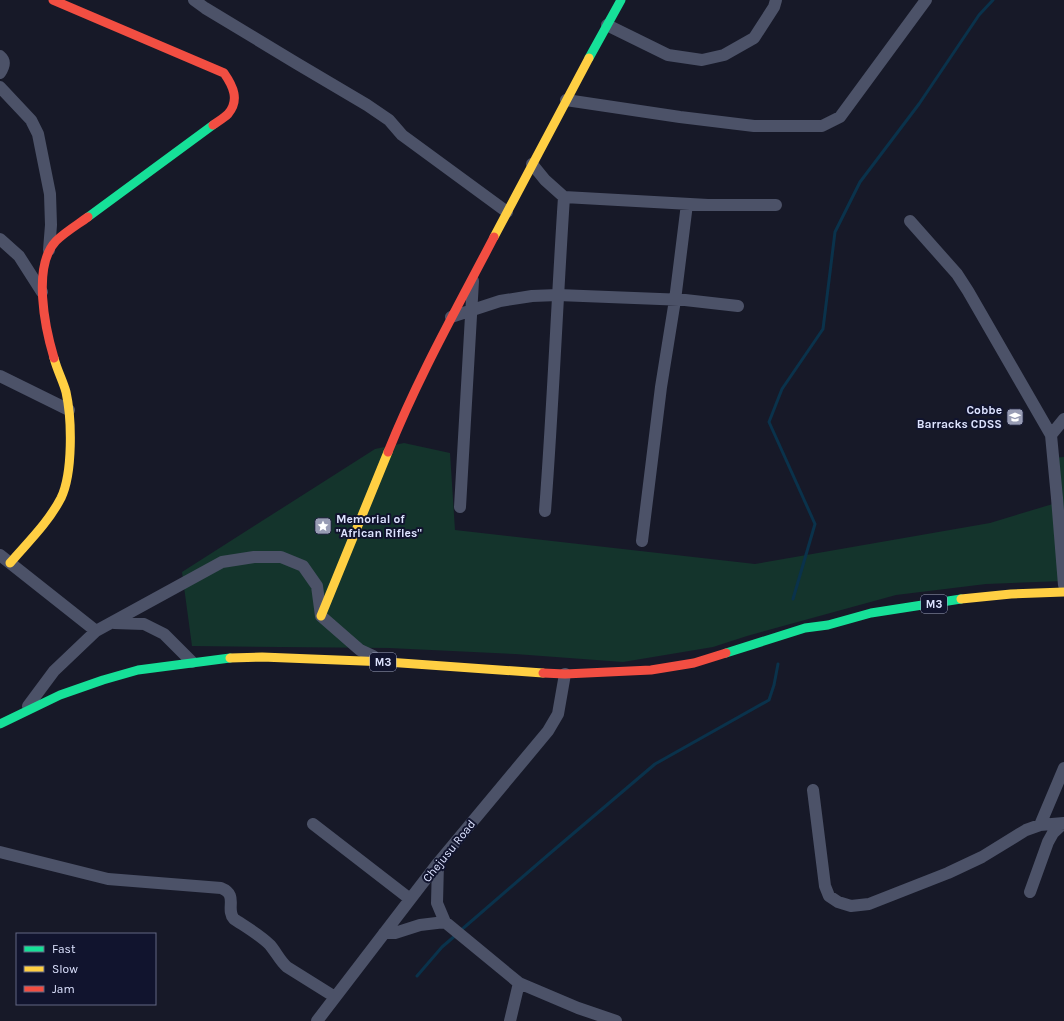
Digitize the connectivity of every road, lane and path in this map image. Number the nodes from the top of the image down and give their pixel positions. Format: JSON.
{"nodes":[{"id":1,"x":53,"y":0,"type":"edge"},
{"id":2,"x":194,"y":0,"type":"edge"},
{"id":3,"x":621,"y":0,"type":"edge"},
{"id":4,"x":776,"y":0,"type":"edge"},
{"id":5,"x":926,"y":0,"type":"edge"},
{"id":6,"x":607,"y":25,"type":"junction"},
{"id":7,"x":0,"y":56,"type":"edge"},
{"id":8,"x":0,"y":73,"type":"edge"},
{"id":9,"x":0,"y":87,"type":"edge"},
{"id":10,"x":566,"y":100,"type":"junction"},
{"id":11,"x":532,"y":164,"type":"junction"},
{"id":12,"x":564,"y":197,"type":"junction"},
{"id":13,"x":687,"y":204,"type":"junction"},
{"id":14,"x":776,"y":205,"type":"dead end"},
{"id":15,"x":507,"y":212,"type":"junction"},
{"id":16,"x":910,"y":221,"type":"dead end"},
{"id":17,"x":0,"y":239,"type":"edge"},
{"id":18,"x":49,"y":250,"type":"junction"},
{"id":19,"x":473,"y":278,"type":"junction"},
{"id":20,"x":42,"y":292,"type":"junction"},
{"id":21,"x":558,"y":295,"type":"junction"},
{"id":22,"x":675,"y":300,"type":"junction"},
{"id":23,"x":738,"y":306,"type":"dead end"},
{"id":24,"x":471,"y":310,"type":"junction"},
{"id":25,"x":451,"y":317,"type":"junction"},
{"id":26,"x":0,"y":376,"type":"edge"},
{"id":27,"x":69,"y":410,"type":"junction"},
{"id":28,"x":1064,"y":419,"type":"edge"},
{"id":29,"x":1050,"y":435,"type":"junction"},
{"id":30,"x":460,"y":506,"type":"dead end"},
{"id":31,"x":545,"y":511,"type":"dead end"},
{"id":32,"x":642,"y":541,"type":"dead end"},
{"id":33,"x":5,"y":559,"type":"edge"},
{"id":34,"x":1064,"y":585,"type":"edge"},
{"id":35,"x":1064,"y":592,"type":"edge"},
{"id":36,"x":321,"y":616,"type":"junction"},
{"id":37,"x":113,"y":623,"type":"junction"},
{"id":38,"x":96,"y":632,"type":"junction"},
{"id":39,"x":192,"y":662,"type":"junction"},
{"id":40,"x":387,"y":662,"type":"junction"},
{"id":41,"x":565,"y":674,"type":"junction"},
{"id":42,"x":23,"y":713,"type":"junction"},
{"id":43,"x":0,"y":724,"type":"edge"},
{"id":44,"x":1064,"y":768,"type":"edge"},
{"id":45,"x":813,"y":790,"type":"dead end"},
{"id":46,"x":1064,"y":823,"type":"edge"},
{"id":47,"x":313,"y":824,"type":"dead end"},
{"id":48,"x":1042,"y":825,"type":"junction"},
{"id":49,"x":1050,"y":839,"type":"junction"},
{"id":50,"x":0,"y":852,"type":"edge"},
{"id":51,"x":438,"y":863,"type":"junction"},
{"id":52,"x":1030,"y":892,"type":"dead end"},
{"id":53,"x":410,"y":899,"type":"junction"},
{"id":54,"x":445,"y":922,"type":"junction"},
{"id":55,"x":384,"y":933,"type":"junction"},
{"id":56,"x":519,"y":983,"type":"junction"},
{"id":57,"x":335,"y":997,"type":"junction"},
{"id":58,"x":317,"y":1021,"type":"edge"},
{"id":59,"x":510,"y":1021,"type":"edge"},
{"id":60,"x":616,"y":1021,"type":"edge"}],
"edges":[{"from":1,"to":18,"type":"main road"},
{"from":2,"to":15,"type":"street"},
{"from":3,"to":6,"type":"main road"},
{"from":4,"to":6,"type":"street"},
{"from":5,"to":10,"type":"street"},
{"from":6,"to":10,"type":"main road"},
{"from":7,"to":8,"type":"street"},
{"from":9,"to":18,"type":"street"},
{"from":10,"to":11,"type":"main road"},
{"from":11,"to":12,"type":"street"},
{"from":11,"to":15,"type":"main road"},
{"from":12,"to":13,"type":"street"},
{"from":12,"to":21,"type":"street"},
{"from":13,"to":14,"type":"street"},
{"from":13,"to":22,"type":"street"},
{"from":15,"to":19,"type":"main road"},
{"from":16,"to":29,"type":"street"},
{"from":17,"to":20,"type":"street"},
{"from":18,"to":20,"type":"main road"},
{"from":19,"to":24,"type":"street"},
{"from":19,"to":25,"type":"main road"},
{"from":20,"to":27,"type":"main road"},
{"from":21,"to":22,"type":"street"},
{"from":21,"to":24,"type":"street"},
{"from":21,"to":31,"type":"street"},
{"from":22,"to":23,"type":"street"},
{"from":22,"to":32,"type":"street"},
{"from":24,"to":25,"type":"street"},
{"from":24,"to":30,"type":"street"},
{"from":25,"to":36,"type":"main road"},
{"from":26,"to":27,"type":"street"},
{"from":27,"to":33,"type":"main road"},
{"from":28,"to":29,"type":"street"},
{"from":29,"to":34,"type":"street"},
{"from":33,"to":38,"type":"street"},
{"from":35,"to":41,"type":"main road","number":"M3"},
{"from":36,"to":37,"type":"street"},
{"from":36,"to":40,"type":"street"},
{"from":37,"to":38,"type":"street"},
{"from":37,"to":39,"type":"street"},
{"from":38,"to":42,"type":"street"},
{"from":39,"to":40,"type":"main road","number":"M3"},
{"from":39,"to":42,"type":"main road","number":"M3"},
{"from":40,"to":41,"type":"main road","number":"M3"},
{"from":41,"to":51,"type":"street","name":"Chejusu Road"},
{"from":42,"to":43,"type":"main road","number":"M3"},
{"from":44,"to":48,"type":"street"},
{"from":45,"to":48,"type":"street"},
{"from":46,"to":48,"type":"street"},
{"from":46,"to":49,"type":"street"},
{"from":47,"to":53,"type":"street"},
{"from":48,"to":49,"type":"street"},
{"from":49,"to":52,"type":"street"},
{"from":50,"to":57,"type":"street"},
{"from":51,"to":53,"type":"street","name":"Chejusu Road"},
{"from":51,"to":54,"type":"street"},
{"from":53,"to":55,"type":"street","name":"Chejusu Road"},
{"from":54,"to":55,"type":"street"},
{"from":54,"to":56,"type":"street"},
{"from":55,"to":57,"type":"street","name":"Chejusu Road"},
{"from":56,"to":59,"type":"street"},
{"from":56,"to":60,"type":"street"},
{"from":57,"to":58,"type":"street","name":"Chejusu Road"}]}
